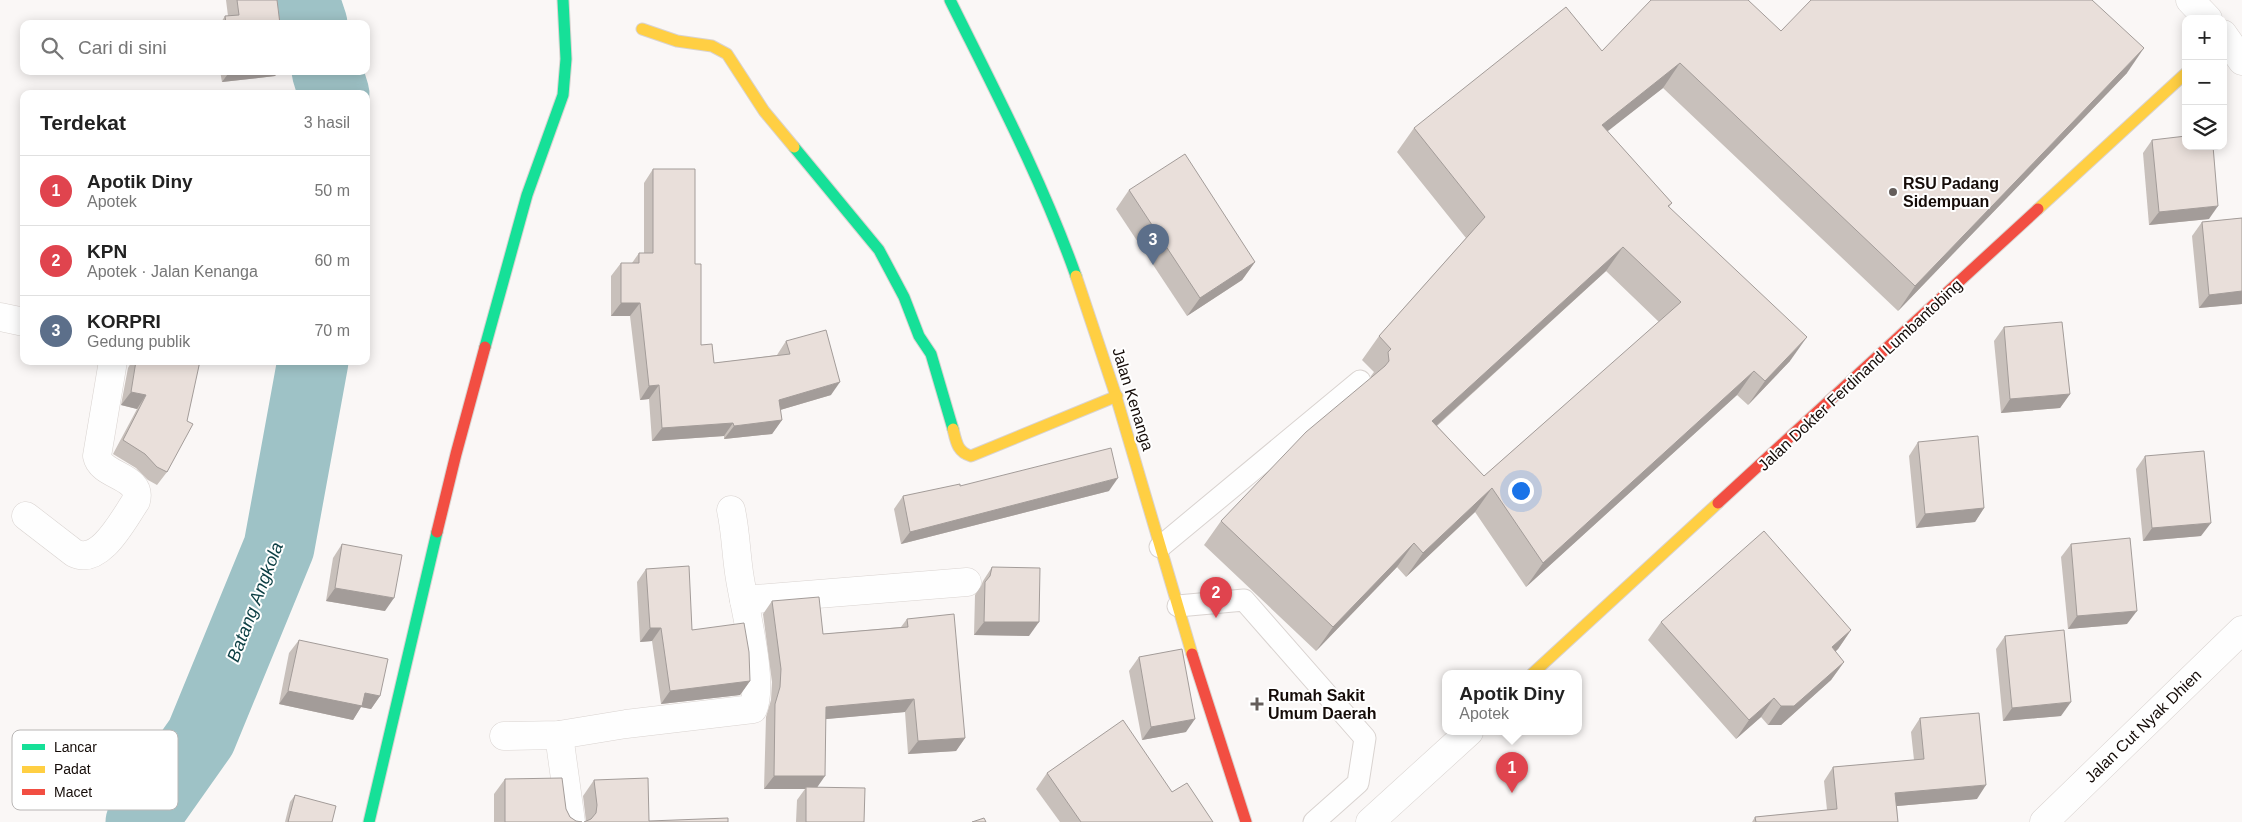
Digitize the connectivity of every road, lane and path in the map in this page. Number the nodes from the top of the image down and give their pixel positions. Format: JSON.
{"nodes":[{"id":1,"x":563,"y":0,"type":"edge"},
{"id":2,"x":950,"y":0,"type":"edge"},
{"id":3,"x":2190,"y":0,"type":"edge"},
{"id":4,"x":2207,"y":15,"type":"edge"},
{"id":5,"x":642,"y":29,"type":"dead end"},
{"id":6,"x":2227,"y":35,"type":"edge"},
{"id":7,"x":2242,"y":61,"type":"edge"},
{"id":8,"x":2182,"y":78,"type":"edge"},
{"id":9,"x":0,"y":317,"type":"edge"},
{"id":10,"x":20,"y":321,"type":"edge"},
{"id":11,"x":112,"y":365,"type":"edge"},
{"id":12,"x":1360,"y":381,"type":"dead end"},
{"id":13,"x":1117,"y":396,"type":"junction"},
{"id":14,"x":731,"y":510,"type":"dead end"},
{"id":15,"x":26,"y":516,"type":"dead end"},
{"id":16,"x":1160,"y":547,"type":"junction"},
{"id":17,"x":967,"y":582,"type":"dead end"},
{"id":18,"x":744,"y":600,"type":"junction"},
{"id":19,"x":1178,"y":606,"type":"junction"},
{"id":20,"x":2242,"y":630,"type":"edge"},
{"id":21,"x":1536,"y":670,"type":"edge"},
{"id":22,"x":559,"y":735,"type":"junction"},
{"id":23,"x":1466,"y":735,"type":"edge"},
{"id":24,"x":504,"y":736,"type":"dead end"},
{"id":25,"x":369,"y":822,"type":"edge"},
{"id":26,"x":571,"y":822,"type":"edge"},
{"id":27,"x":1246,"y":822,"type":"edge"},
{"id":28,"x":1314,"y":822,"type":"edge"},
{"id":29,"x":1370,"y":822,"type":"edge"},
{"id":30,"x":2044,"y":822,"type":"edge"}],
"edges":[{"from":1,"to":25,"type":"street"},
{"from":2,"to":13,"type":"street","name":"Jalan Kenanga"},
{"from":3,"to":4,"type":"street"},
{"from":5,"to":13,"type":"street"},
{"from":6,"to":7,"type":"street"},
{"from":8,"to":21,"type":"street","name":"Jalan Dokter Ferdinand Lumbantobing"},
{"from":9,"to":10,"type":"street"},
{"from":11,"to":15,"type":"street"},
{"from":12,"to":16,"type":"lane"},
{"from":13,"to":16,"type":"street","name":"Jalan Kenanga"},
{"from":14,"to":18,"type":"street"},
{"from":16,"to":19,"type":"street","name":"Jalan Kenanga"},
{"from":17,"to":18,"type":"street"},
{"from":18,"to":22,"type":"street"},
{"from":19,"to":27,"type":"street","name":"Jalan Kenanga"},
{"from":19,"to":28,"type":"lane"},
{"from":20,"to":30,"type":"street","name":"Jalan Cut Nyak Dhien"},
{"from":22,"to":24,"type":"street"},
{"from":22,"to":26,"type":"street"},
{"from":23,"to":29,"type":"street"}]}
